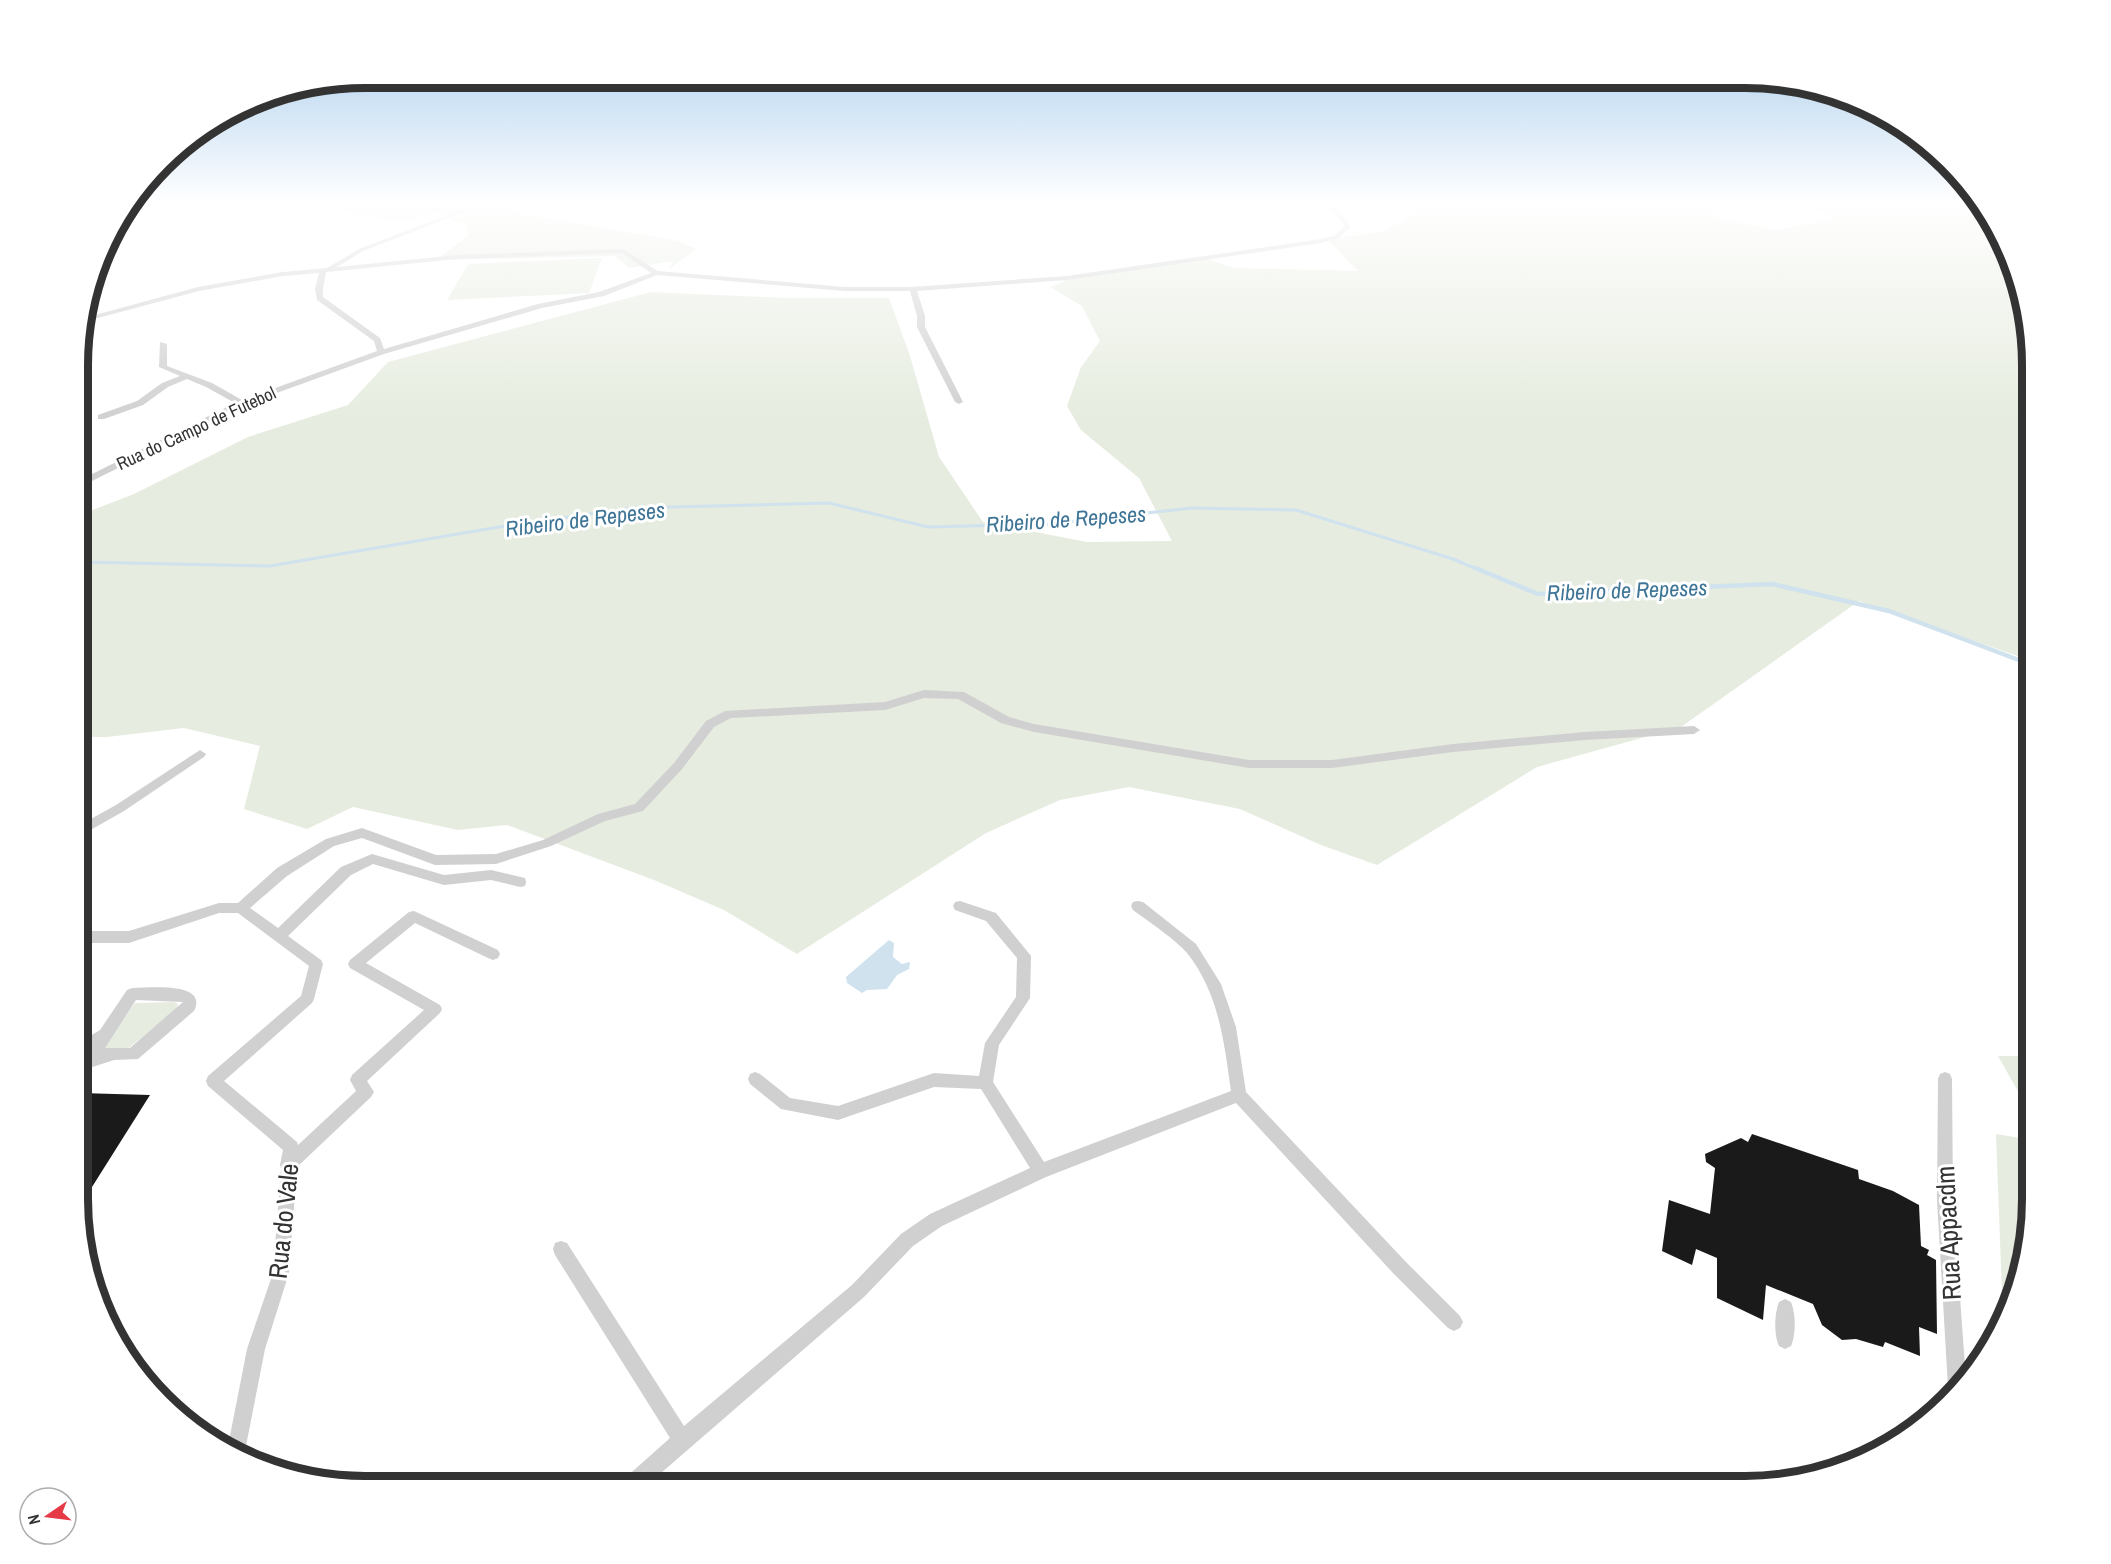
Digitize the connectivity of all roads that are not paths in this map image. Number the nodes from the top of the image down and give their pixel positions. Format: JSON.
{"nodes":[{"id":1,"x":292,"y":275,"type":"edge"},
{"id":2,"x":322,"y":275,"type":"edge"},
{"id":3,"x":651,"y":275,"type":"edge"},
{"id":4,"x":679,"y":275,"type":"edge"},
{"id":5,"x":1088,"y":275,"type":"edge"},
{"id":6,"x":913,"y":289,"type":"junction"},
{"id":7,"x":93,"y":317,"type":"edge"},
{"id":8,"x":163,"y":344,"type":"dead end"},
{"id":9,"x":381,"y":352,"type":"junction"},
{"id":10,"x":186,"y":377,"type":"junction"},
{"id":11,"x":959,"y":402,"type":"dead end"},
{"id":12,"x":241,"y":403,"type":"junction"},
{"id":13,"x":101,"y":417,"type":"dead end"},
{"id":14,"x":88,"y":480,"type":"edge"},
{"id":15,"x":1694,"y":730,"type":"dead end"},
{"id":16,"x":200,"y":754,"type":"dead end"},
{"id":17,"x":88,"y":826,"type":"edge"},
{"id":18,"x":520,"y":882,"type":"dead end"},
{"id":19,"x":960,"y":906,"type":"dead end"},
{"id":20,"x":1138,"y":906,"type":"dead end"},
{"id":21,"x":241,"y":908,"type":"junction"},
{"id":22,"x":279,"y":936,"type":"junction"},
{"id":23,"x":88,"y":937,"type":"edge"},
{"id":24,"x":493,"y":954,"type":"dead end"},
{"id":25,"x":105,"y":1034,"type":"junction"},
{"id":26,"x":88,"y":1045,"type":"edge"},
{"id":27,"x":121,"y":1054,"type":"junction"},
{"id":28,"x":88,"y":1063,"type":"edge"},
{"id":29,"x":755,"y":1079,"type":"dead end"},
{"id":30,"x":1945,"y":1079,"type":"dead end"},
{"id":31,"x":985,"y":1083,"type":"junction"},
{"id":32,"x":1239,"y":1095,"type":"junction"},
{"id":33,"x":288,"y":1165,"type":"junction"},
{"id":34,"x":1041,"y":1171,"type":"junction"},
{"id":35,"x":561,"y":1249,"type":"dead end"},
{"id":36,"x":1785,"y":1308,"type":"dead end"},
{"id":37,"x":1454,"y":1322,"type":"dead end"},
{"id":38,"x":1785,"y":1340,"type":"dead end"},
{"id":39,"x":1956,"y":1378,"type":"edge"},
{"id":40,"x":682,"y":1440,"type":"junction"},
{"id":41,"x":237,"y":1444,"type":"edge"},
{"id":42,"x":641,"y":1476,"type":"edge"}],
"edges":[{"from":1,"to":7,"type":"street"},
{"from":2,"to":9,"type":"street"},
{"from":3,"to":9,"type":"street","name":"Rua do Campo de Futebol"},
{"from":4,"to":6,"type":"street"},
{"from":5,"to":6,"type":"street"},
{"from":6,"to":11,"type":"street"},
{"from":8,"to":10,"type":"street"},
{"from":9,"to":12,"type":"street","name":"Rua do Campo de Futebol"},
{"from":10,"to":12,"type":"street"},
{"from":10,"to":13,"type":"street"},
{"from":12,"to":14,"type":"street","name":"Rua do Campo de Futebol"},
{"from":15,"to":21,"type":"street"},
{"from":16,"to":17,"type":"street"},
{"from":18,"to":22,"type":"street"},
{"from":19,"to":31,"type":"street"},
{"from":20,"to":32,"type":"street"},
{"from":21,"to":22,"type":"street","name":"Rua do Vale"},
{"from":21,"to":23,"type":"street"},
{"from":22,"to":33,"type":"street","name":"Rua do Vale"},
{"from":24,"to":33,"type":"street"},
{"from":25,"to":26,"type":"street"},
{"from":25,"to":27,"type":"street"},
{"from":25,"to":27,"type":"street"},
{"from":27,"to":28,"type":"street"},
{"from":29,"to":31,"type":"street"},
{"from":30,"to":39,"type":"street","name":"Rua Appacdm"},
{"from":31,"to":34,"type":"street"},
{"from":32,"to":34,"type":"street"},
{"from":32,"to":37,"type":"street"},
{"from":33,"to":41,"type":"street","name":"Rua do Vale"},
{"from":34,"to":40,"type":"street"},
{"from":35,"to":40,"type":"street"},
{"from":36,"to":38,"type":"street"},
{"from":40,"to":42,"type":"street"}]}
